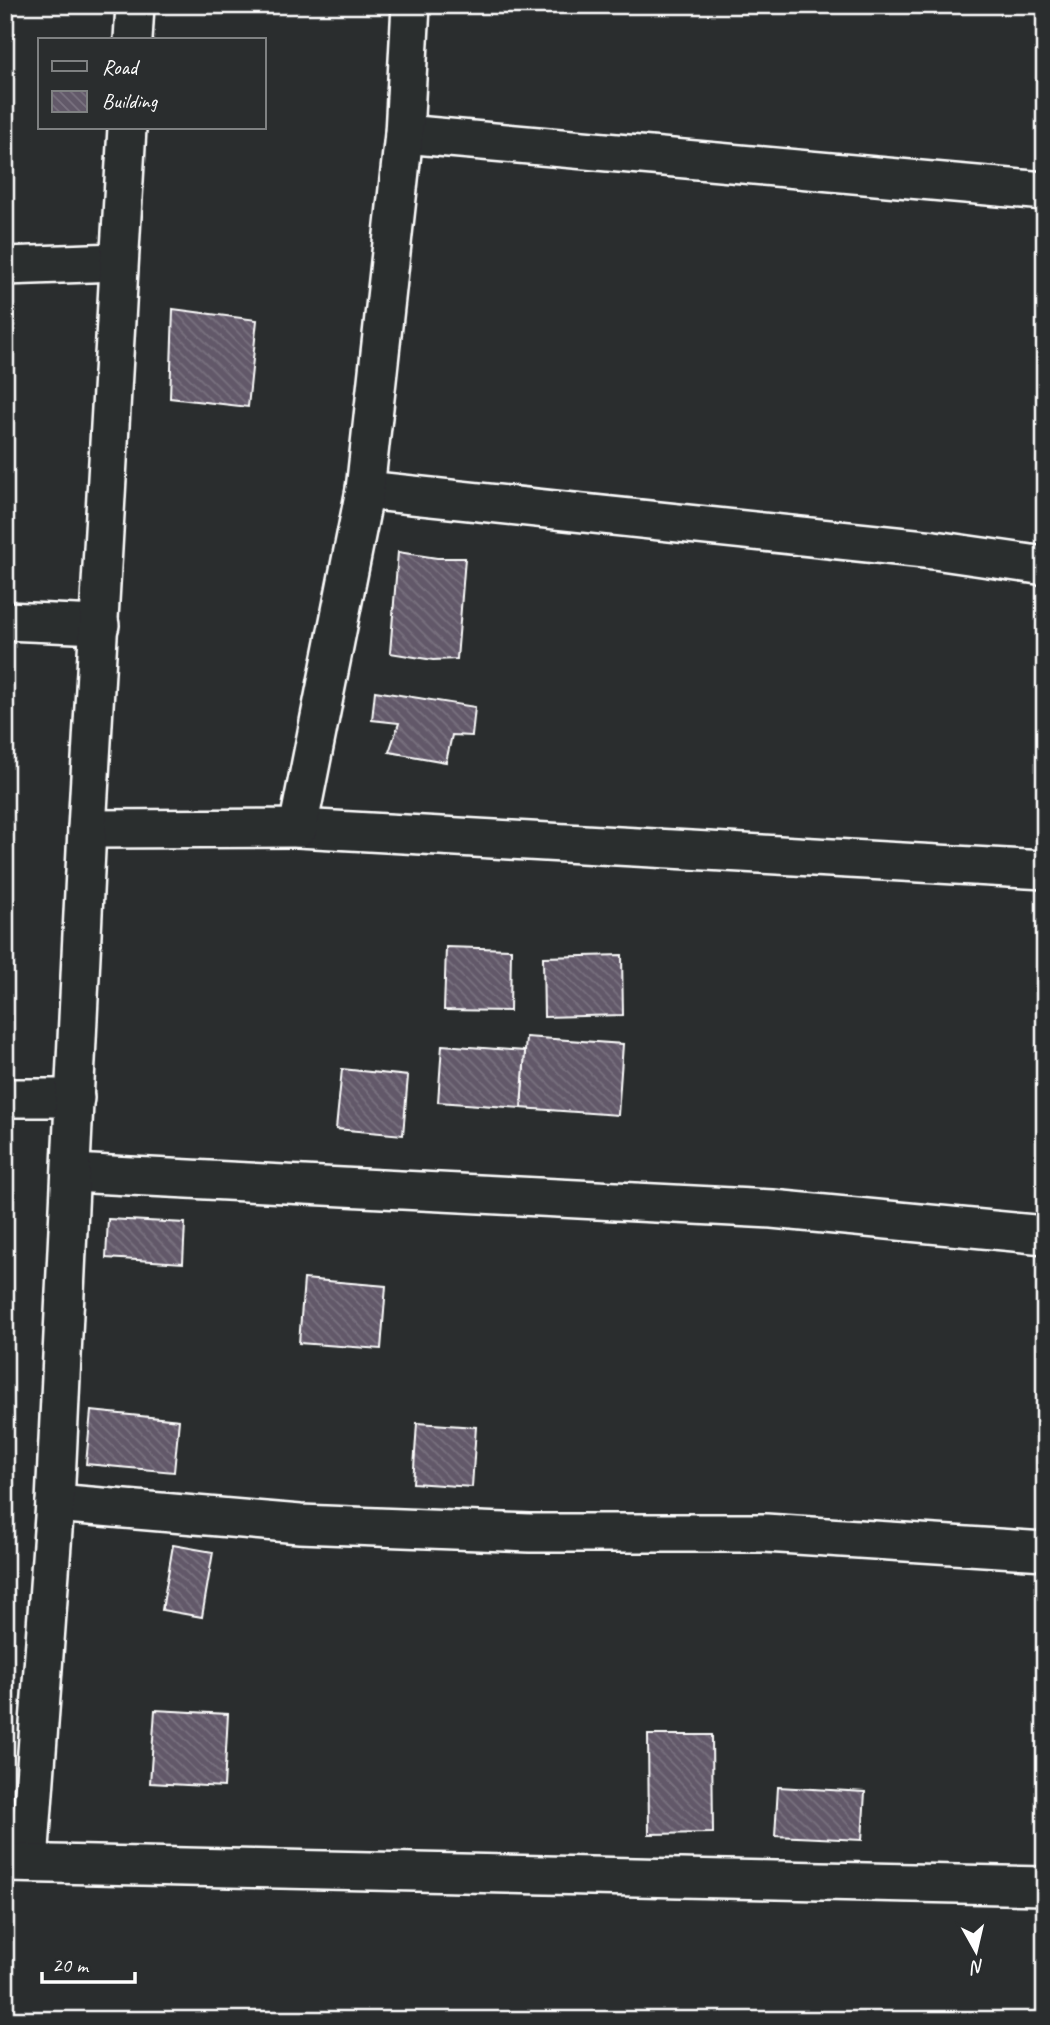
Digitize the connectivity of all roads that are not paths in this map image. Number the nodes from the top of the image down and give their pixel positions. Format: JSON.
{"nodes":[{"id":1,"x":135,"y":5,"type":"edge"},
{"id":2,"x":411,"y":5,"type":"edge"},
{"id":3,"x":133,"y":38,"type":"edge"},
{"id":4,"x":127,"y":130,"type":"edge"},
{"id":5,"x":404,"y":134,"type":"junction"},
{"id":6,"x":1045,"y":191,"type":"edge"},
{"id":7,"x":118,"y":262,"type":"junction"},
{"id":8,"x":5,"y":266,"type":"edge"},
{"id":9,"x":365,"y":489,"type":"junction"},
{"id":10,"x":1045,"y":566,"type":"edge"},
{"id":11,"x":5,"y":621,"type":"edge"},
{"id":12,"x":100,"y":625,"type":"junction"},
{"id":13,"x":298,"y":828,"type":"junction"},
{"id":14,"x":87,"y":829,"type":"junction"},
{"id":15,"x":1045,"y":870,"type":"edge"},
{"id":16,"x":5,"y":1098,"type":"edge"},
{"id":17,"x":75,"y":1098,"type":"junction"},
{"id":18,"x":72,"y":1173,"type":"junction"},
{"id":19,"x":1045,"y":1235,"type":"edge"},
{"id":20,"x":55,"y":1503,"type":"junction"},
{"id":21,"x":1045,"y":1551,"type":"edge"},
{"id":22,"x":17,"y":1863,"type":"edge"},
{"id":23,"x":1045,"y":1886,"type":"edge"}],
"edges":[{"from":1,"to":3,"type":"street"},
{"from":2,"to":5,"type":"street"},
{"from":4,"to":7,"type":"street"},
{"from":5,"to":6,"type":"street"},
{"from":5,"to":9,"type":"street"},
{"from":7,"to":8,"type":"street"},
{"from":7,"to":12,"type":"street"},
{"from":9,"to":10,"type":"street"},
{"from":9,"to":13,"type":"street"},
{"from":11,"to":12,"type":"street"},
{"from":12,"to":14,"type":"street"},
{"from":13,"to":14,"type":"street"},
{"from":13,"to":15,"type":"street"},
{"from":14,"to":17,"type":"street"},
{"from":16,"to":17,"type":"street"},
{"from":17,"to":18,"type":"street"},
{"from":18,"to":19,"type":"street"},
{"from":18,"to":20,"type":"street"},
{"from":20,"to":21,"type":"street"},
{"from":20,"to":22,"type":"street"},
{"from":22,"to":23,"type":"street"}]}
